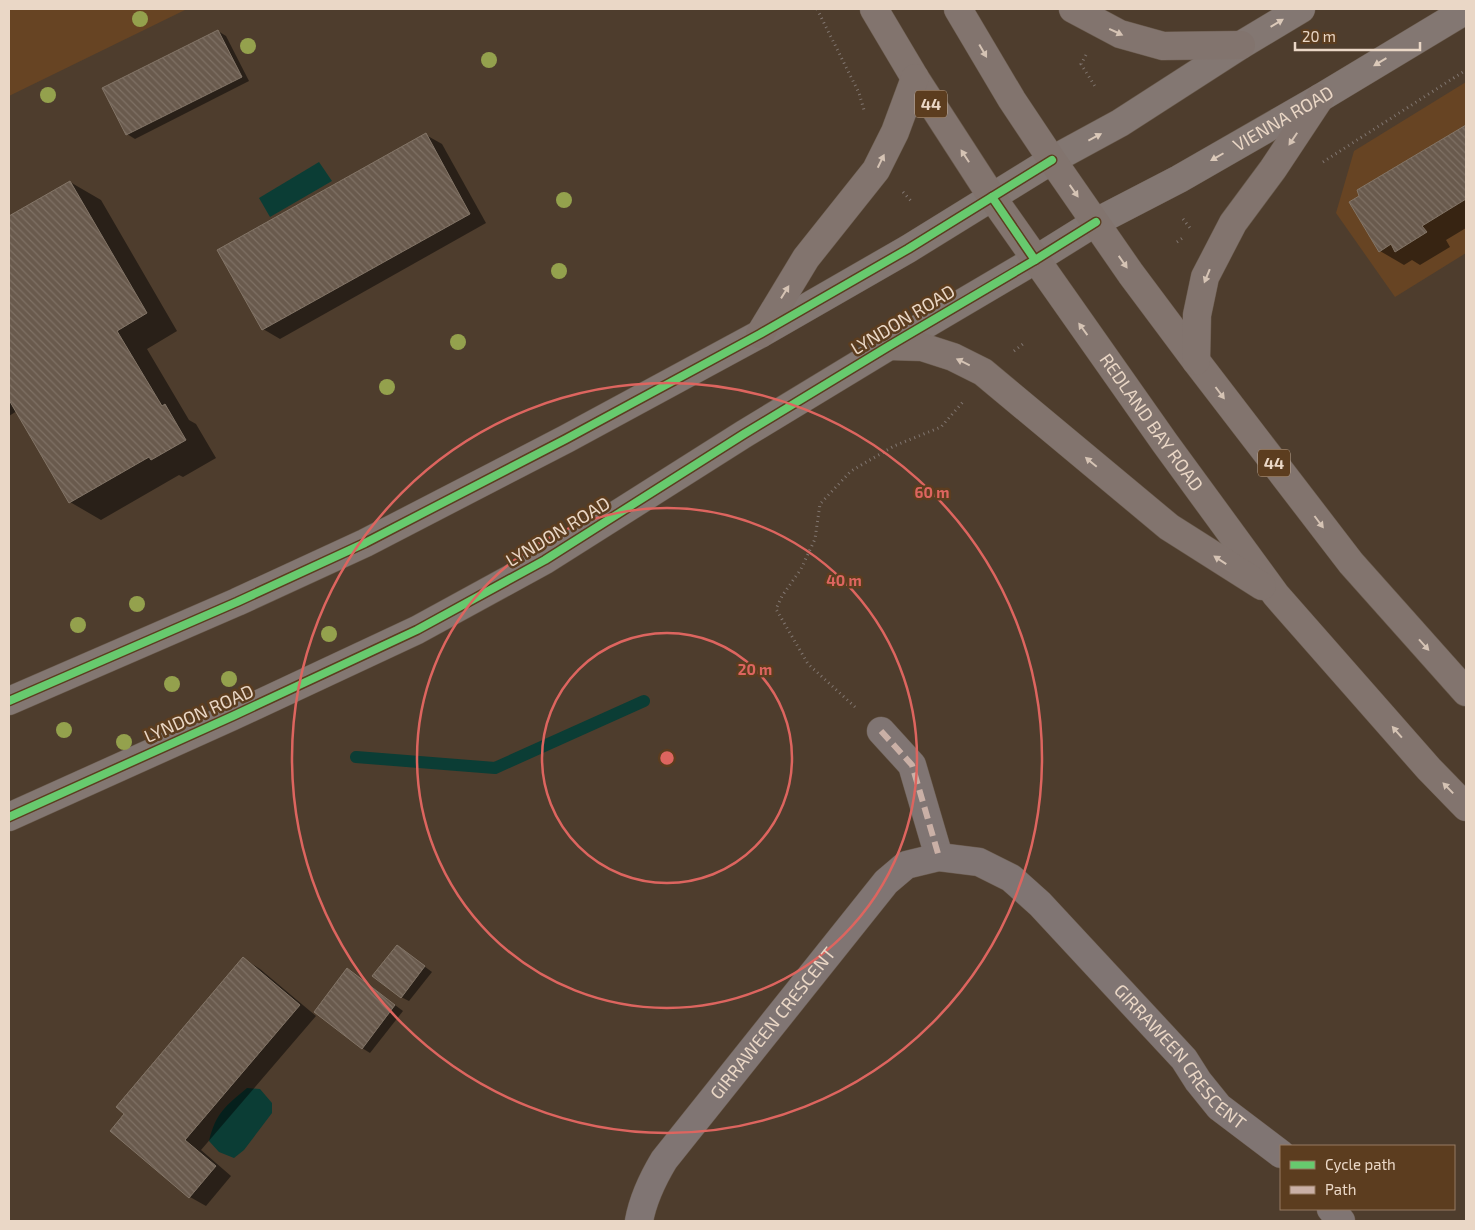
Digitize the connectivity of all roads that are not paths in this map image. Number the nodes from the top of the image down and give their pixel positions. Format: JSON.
{"nodes":[{"id":1,"x":874,"y":9,"type":"edge"},
{"id":2,"x":958,"y":9,"type":"edge"},
{"id":3,"x":1073,"y":9,"type":"edge"},
{"id":4,"x":1301,"y":9,"type":"edge"},
{"id":5,"x":1466,"y":10,"type":"edge"},
{"id":6,"x":1241,"y":45,"type":"junction"},
{"id":7,"x":915,"y":78,"type":"junction"},
{"id":8,"x":1320,"y":98,"type":"junction"},
{"id":9,"x":1052,"y":160,"type":"junction"},
{"id":10,"x":992,"y":197,"type":"junction"},
{"id":11,"x":1096,"y":222,"type":"junction"},
{"id":12,"x":1035,"y":260,"type":"junction"},
{"id":13,"x":760,"y":334,"type":"junction"},
{"id":14,"x":889,"y":346,"type":"junction"},
{"id":15,"x":1196,"y":361,"type":"junction"},
{"id":16,"x":1276,"y":595,"type":"junction"},
{"id":17,"x":1466,"y":692,"type":"edge"},
{"id":18,"x":9,"y":701,"type":"edge"},
{"id":19,"x":881,"y":731,"type":"road end"},
{"id":20,"x":1466,"y":808,"type":"edge"},
{"id":21,"x":9,"y":817,"type":"edge"},
{"id":22,"x":939,"y":857,"type":"junction"},
{"id":23,"x":1280,"y":1153,"type":"edge"},
{"id":24,"x":1332,"y":1210,"type":"edge"},
{"id":25,"x":639,"y":1221,"type":"edge"},
{"id":26,"x":1341,"y":1221,"type":"edge"}],
"edges":[{"from":1,"to":7,"type":"main road","name":"REDLAND BAY ROAD","number":"44"},
{"from":2,"to":9,"type":"main road","number":"44","one_way":true},
{"from":3,"to":6,"type":"main road","one_way":true},
{"from":6,"to":4,"type":"main road","one_way":true},
{"from":5,"to":8,"type":"main road","name":"VIENNA ROAD","one_way":true},
{"from":9,"to":6,"type":"main road","one_way":true},
{"from":10,"to":7,"type":"main road","name":"REDLAND BAY ROAD","number":"44","one_way":true},
{"from":13,"to":7,"type":"main road","one_way":true},
{"from":8,"to":11,"type":"main road","name":"VIENNA ROAD","one_way":true},
{"from":8,"to":15,"type":"main road","one_way":true},
{"from":9,"to":10,"type":"main road"},
{"from":9,"to":11,"type":"main road","number":"44","one_way":true},
{"from":10,"to":12,"type":"main road","name":"REDLAND BAY ROAD","number":"44"},
{"from":10,"to":13,"type":"main road"},
{"from":11,"to":12,"type":"main road","name":"LYNDON ROAD"},
{"from":11,"to":15,"type":"main road","number":"44","one_way":true},
{"from":12,"to":14,"type":"main road","name":"LYNDON ROAD"},
{"from":16,"to":12,"type":"main road","name":"REDLAND BAY ROAD","number":"44","one_way":true},
{"from":13,"to":18,"type":"main road"},
{"from":16,"to":14,"type":"main road","one_way":true},
{"from":14,"to":21,"type":"main road","name":"LYNDON ROAD"},
{"from":15,"to":17,"type":"main road","number":"44","one_way":true},
{"from":20,"to":16,"type":"main road","name":"REDLAND BAY ROAD","number":"44","one_way":true},
{"from":19,"to":22,"type":"street"},
{"from":22,"to":23,"type":"street","name":"GIRRAWEEN CRESCENT"},
{"from":22,"to":25,"type":"street","name":"GIRRAWEEN CRESCENT"},
{"from":24,"to":26,"type":"street"}]}
